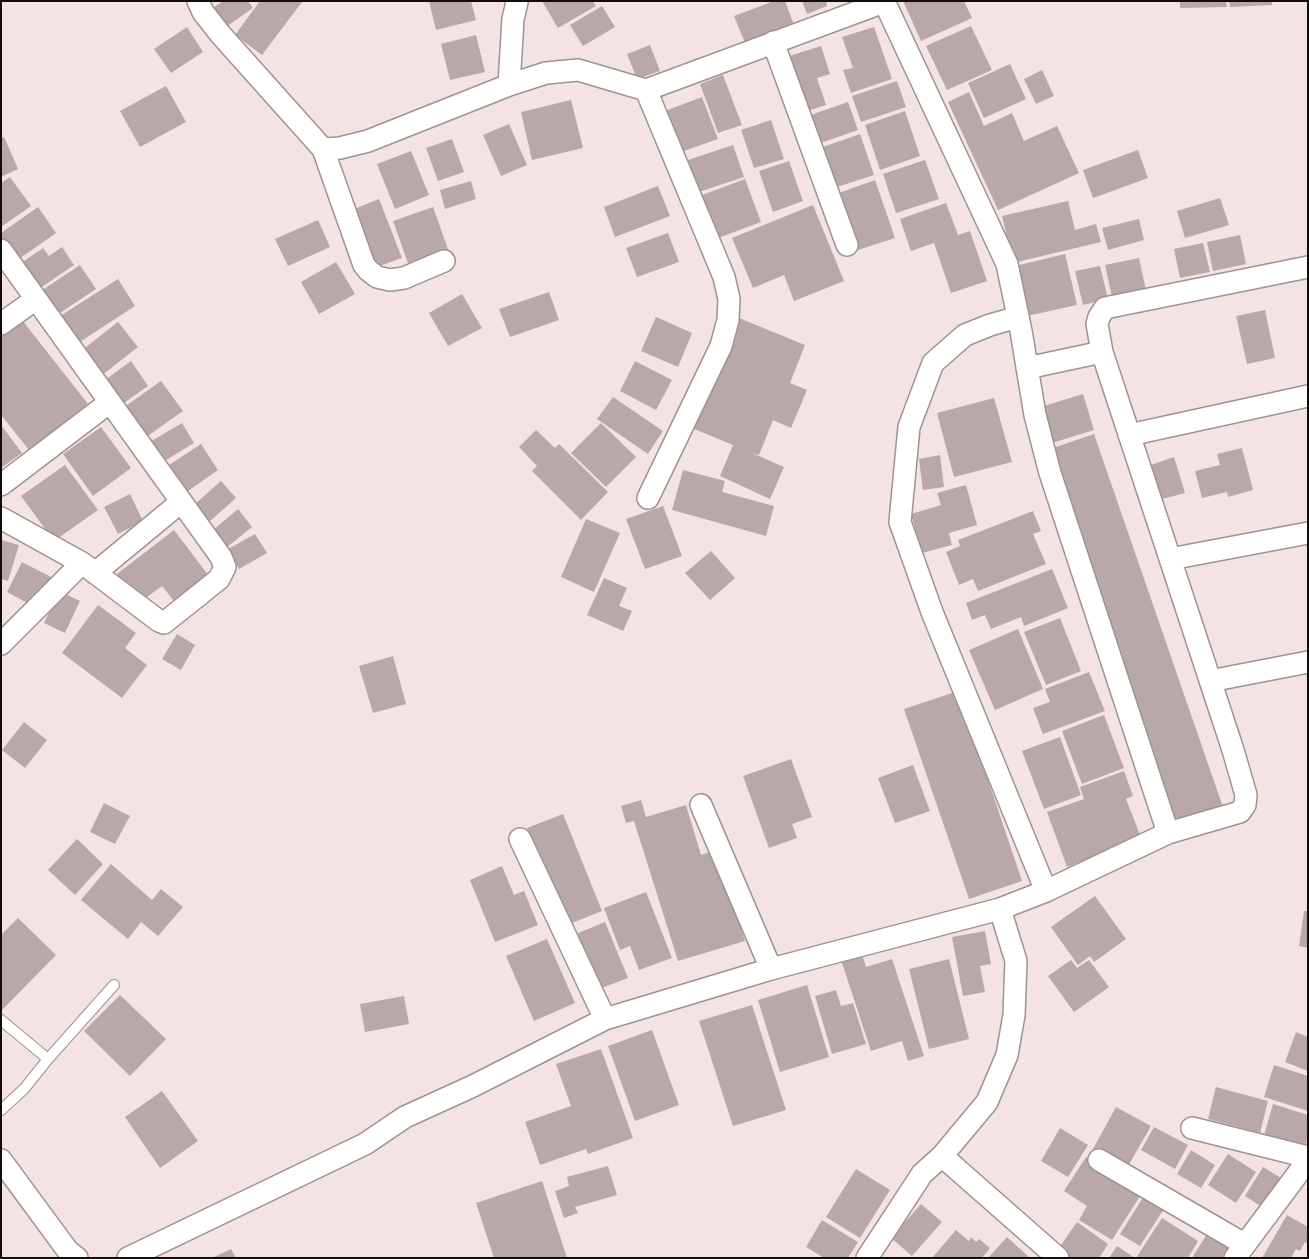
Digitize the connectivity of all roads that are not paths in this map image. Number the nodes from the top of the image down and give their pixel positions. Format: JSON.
{"nodes":[{"id":1,"x":198,"y":1,"type":"edge"},
{"id":2,"x":517,"y":2,"type":"edge"},
{"id":3,"x":884,"y":2,"type":"edge"},
{"id":4,"x":773,"y":42,"type":"junction"},
{"id":5,"x":509,"y":84,"type":"junction"},
{"id":6,"x":646,"y":90,"type":"junction"},
{"id":7,"x":324,"y":148,"type":"junction"},
{"id":8,"x":847,"y":245,"type":"dead end"},
{"id":9,"x":1,"y":250,"type":"edge"},
{"id":10,"x":444,"y":261,"type":"dead end"},
{"id":11,"x":1308,"y":267,"type":"edge"},
{"id":12,"x":36,"y":299,"type":"junction"},
{"id":13,"x":1018,"y":317,"type":"junction"},
{"id":14,"x":1,"y":324,"type":"edge"},
{"id":15,"x":1102,"y":352,"type":"junction"},
{"id":16,"x":1027,"y":368,"type":"junction"},
{"id":17,"x":1308,"y":396,"type":"edge"},
{"id":18,"x":110,"y":402,"type":"junction"},
{"id":19,"x":1129,"y":435,"type":"junction"},
{"id":20,"x":1,"y":485,"type":"edge"},
{"id":21,"x":648,"y":498,"type":"dead end"},
{"id":22,"x":181,"y":502,"type":"junction"},
{"id":23,"x":1,"y":518,"type":"edge"},
{"id":24,"x":1308,"y":533,"type":"edge"},
{"id":25,"x":1170,"y":559,"type":"junction"},
{"id":26,"x":88,"y":568,"type":"junction"},
{"id":27,"x":1,"y":644,"type":"edge"},
{"id":28,"x":1308,"y":662,"type":"edge"},
{"id":29,"x":1210,"y":681,"type":"junction"},
{"id":30,"x":701,"y":805,"type":"dead end"},
{"id":31,"x":1168,"y":833,"type":"junction"},
{"id":32,"x":520,"y":839,"type":"dead end"},
{"id":33,"x":1046,"y":891,"type":"junction"},
{"id":34,"x":1000,"y":909,"type":"junction"},
{"id":35,"x":771,"y":969,"type":"junction"},
{"id":36,"x":114,"y":984,"type":"dead end"},
{"id":37,"x":605,"y":1019,"type":"junction"},
{"id":38,"x":1,"y":1020,"type":"edge"},
{"id":39,"x":48,"y":1059,"type":"junction"},
{"id":40,"x":1,"y":1110,"type":"edge"},
{"id":41,"x":1192,"y":1128,"type":"dead end"},
{"id":42,"x":942,"y":1156,"type":"junction"},
{"id":43,"x":1308,"y":1159,"type":"edge"},
{"id":44,"x":1,"y":1160,"type":"edge"},
{"id":45,"x":1099,"y":1160,"type":"dead end"},
{"id":46,"x":159,"y":1251,"type":"edge"},
{"id":47,"x":1240,"y":1251,"type":"edge"},
{"id":48,"x":77,"y":1258,"type":"edge"},
{"id":49,"x":128,"y":1258,"type":"edge"},
{"id":50,"x":867,"y":1258,"type":"edge"},
{"id":51,"x":1058,"y":1258,"type":"edge"}],
"edges":[{"from":1,"to":7,"type":"street"},
{"from":2,"to":5,"type":"street"},
{"from":3,"to":4,"type":"street"},
{"from":3,"to":13,"type":"street"},
{"from":4,"to":6,"type":"street"},
{"from":4,"to":8,"type":"street"},
{"from":5,"to":6,"type":"street"},
{"from":5,"to":7,"type":"street"},
{"from":6,"to":21,"type":"street"},
{"from":7,"to":10,"type":"street"},
{"from":9,"to":12,"type":"street"},
{"from":11,"to":15,"type":"street"},
{"from":12,"to":14,"type":"street"},
{"from":12,"to":18,"type":"street"},
{"from":13,"to":16,"type":"street"},
{"from":13,"to":33,"type":"street"},
{"from":15,"to":16,"type":"street"},
{"from":15,"to":19,"type":"street"},
{"from":16,"to":31,"type":"street"},
{"from":17,"to":19,"type":"street"},
{"from":18,"to":20,"type":"street"},
{"from":18,"to":22,"type":"street"},
{"from":19,"to":25,"type":"street"},
{"from":22,"to":26,"type":"street"},
{"from":22,"to":26,"type":"street"},
{"from":23,"to":26,"type":"street"},
{"from":24,"to":25,"type":"street"},
{"from":25,"to":29,"type":"street"},
{"from":26,"to":27,"type":"street"},
{"from":28,"to":29,"type":"street"},
{"from":29,"to":31,"type":"street"},
{"from":30,"to":35,"type":"street"},
{"from":31,"to":33,"type":"street"},
{"from":32,"to":37,"type":"street"},
{"from":33,"to":34,"type":"street"},
{"from":34,"to":35,"type":"street"},
{"from":34,"to":42,"type":"street"},
{"from":35,"to":37,"type":"street"},
{"from":36,"to":39,"type":"lane"},
{"from":37,"to":46,"type":"street"},
{"from":38,"to":39,"type":"lane"},
{"from":39,"to":40,"type":"lane"},
{"from":41,"to":43,"type":"street"},
{"from":42,"to":50,"type":"street"},
{"from":42,"to":51,"type":"street"},
{"from":43,"to":47,"type":"street"},
{"from":44,"to":48,"type":"street"},
{"from":45,"to":47,"type":"street"},
{"from":46,"to":49,"type":"street"}]}
